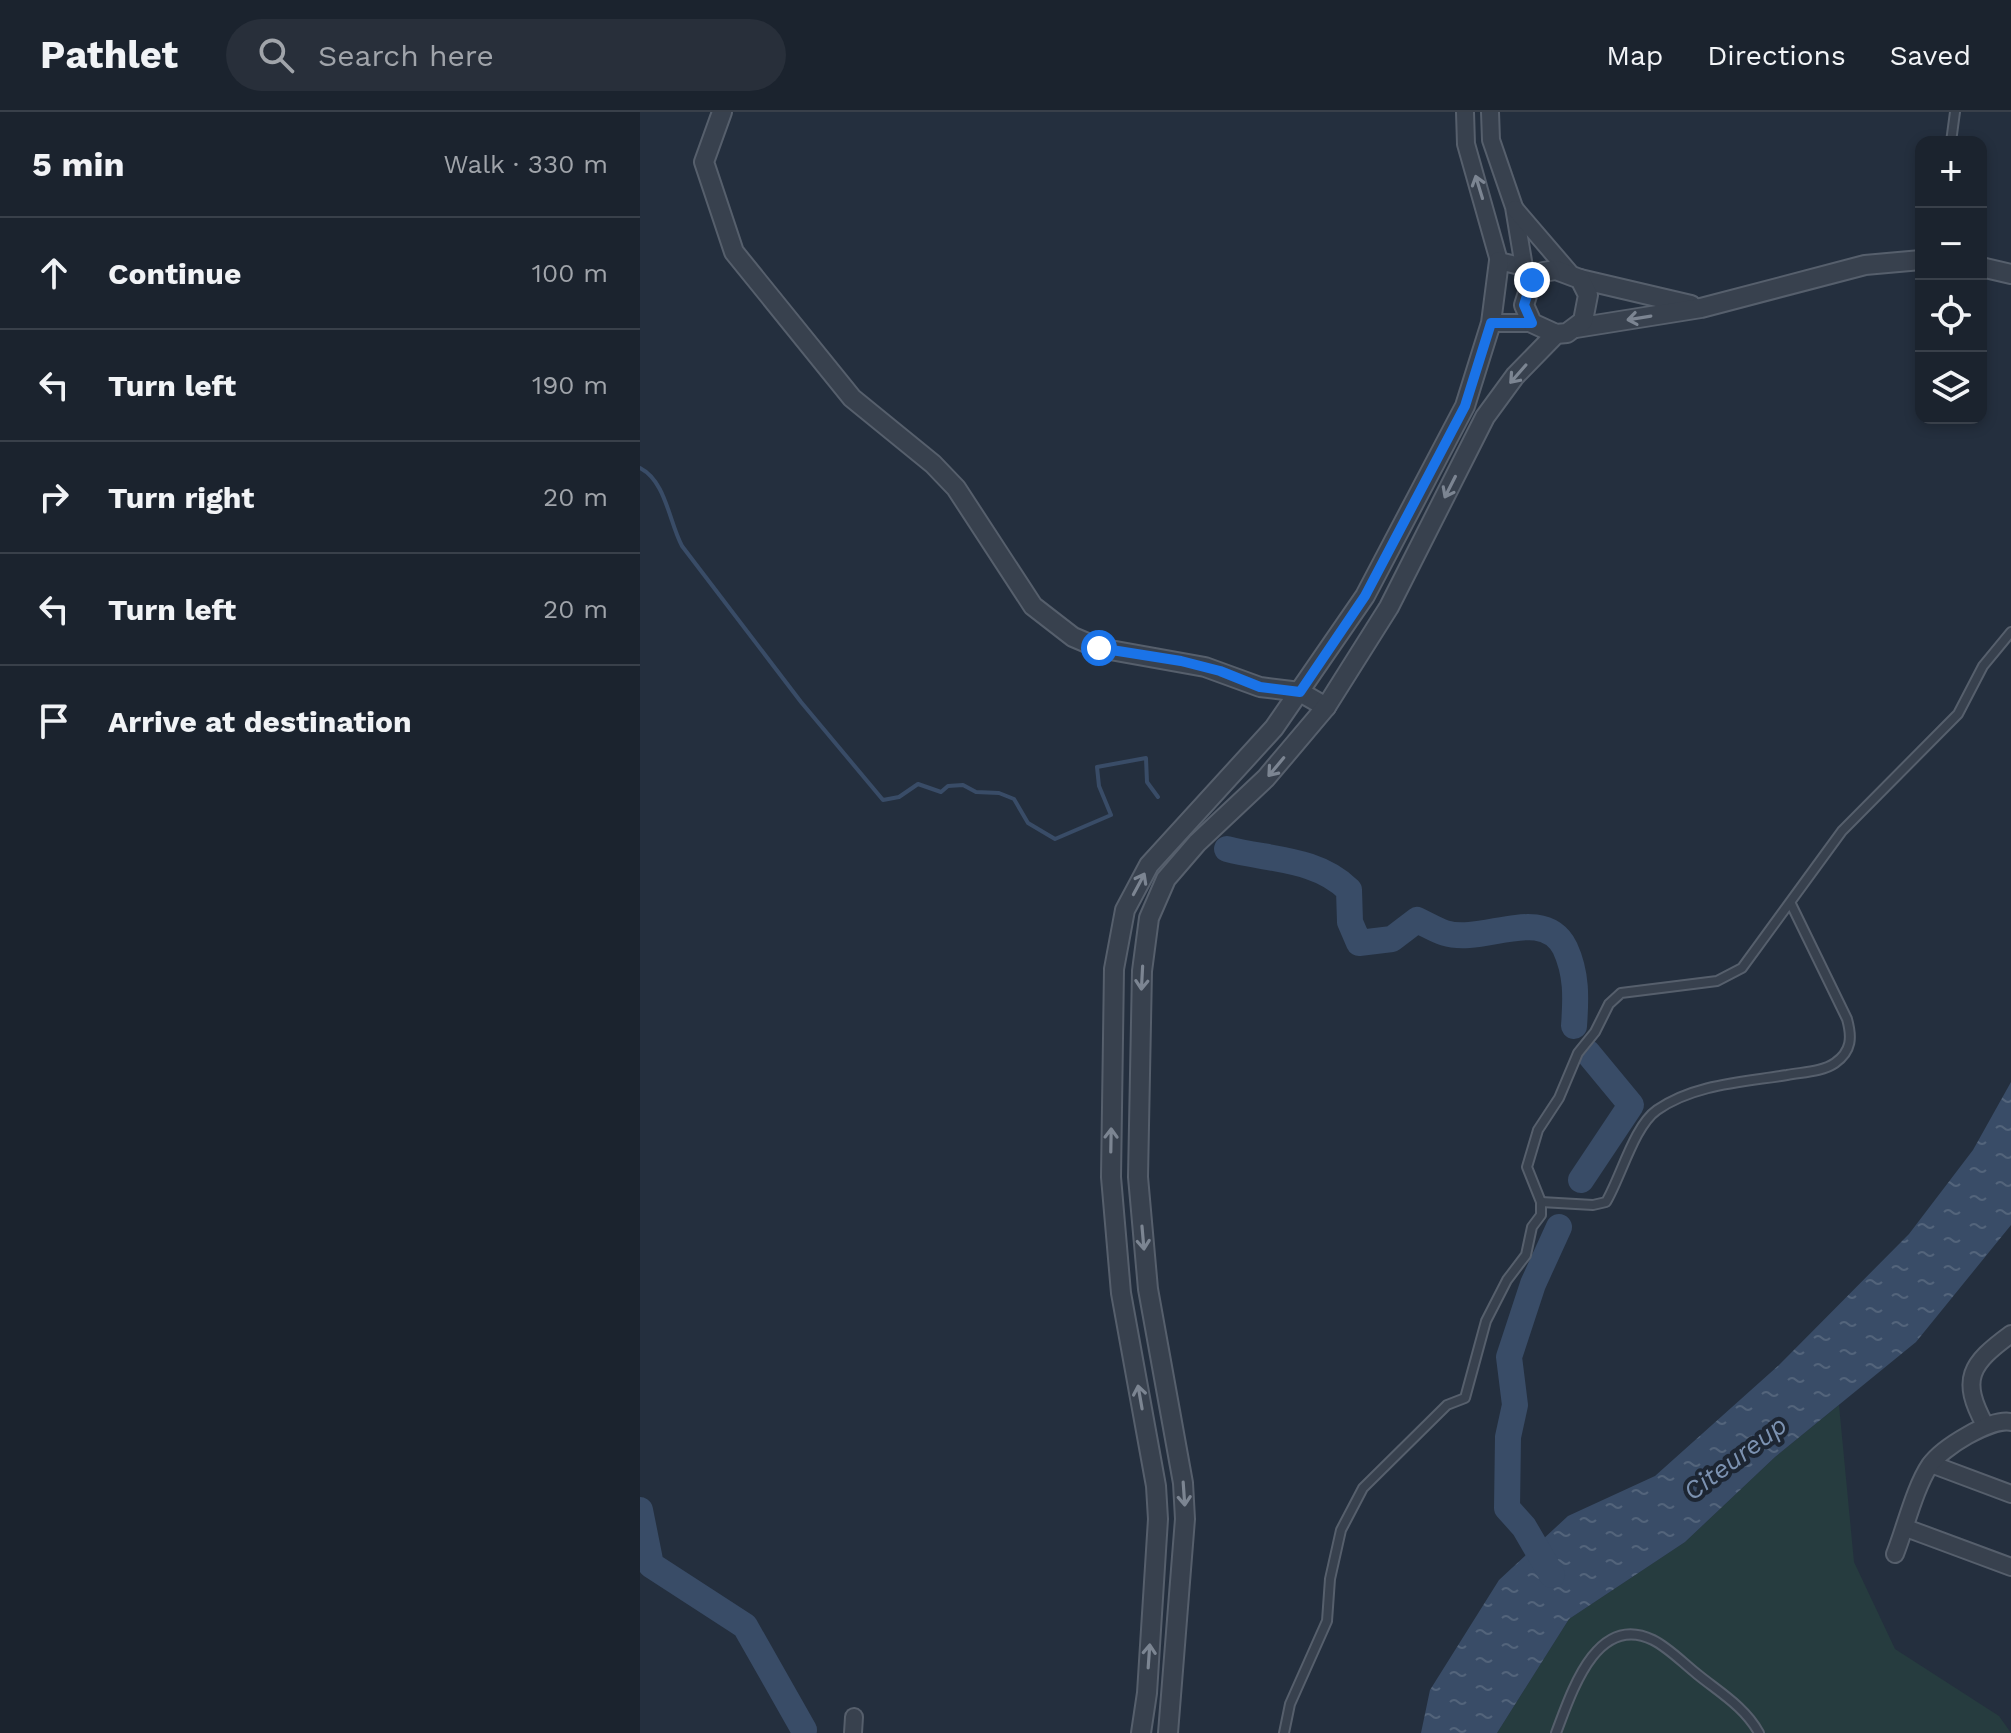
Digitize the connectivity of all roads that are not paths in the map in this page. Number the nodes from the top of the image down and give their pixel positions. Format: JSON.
{"nodes":[{"id":1,"x":722,"y":112,"type":"edge"},
{"id":2,"x":1465,"y":112,"type":"edge"},
{"id":3,"x":1490,"y":112,"type":"edge"},
{"id":4,"x":1955,"y":112,"type":"edge"},
{"id":5,"x":1952,"y":136,"type":"edge"},
{"id":6,"x":1514,"y":207,"type":"junction"},
{"id":7,"x":1499,"y":261,"type":"junction"},
{"id":8,"x":1915,"y":261,"type":"edge"},
{"id":9,"x":1987,"y":268,"type":"edge"},
{"id":10,"x":1528,"y":274,"type":"junction"},
{"id":11,"x":2011,"y":274,"type":"edge"},
{"id":12,"x":1574,"y":276,"type":"junction"},
{"id":13,"x":1701,"y":308,"type":"junction"},
{"id":14,"x":1491,"y":323,"type":"junction"},
{"id":15,"x":1532,"y":323,"type":"junction"},
{"id":16,"x":1576,"y":328,"type":"junction"},
{"id":17,"x":1556,"y":334,"type":"junction"},
{"id":18,"x":2011,"y":632,"type":"edge"},
{"id":19,"x":1300,"y":692,"type":"junction"},
{"id":20,"x":1326,"y":707,"type":"junction"},
{"id":21,"x":1791,"y":904,"type":"junction"},
{"id":22,"x":1541,"y":1202,"type":"junction"},
{"id":23,"x":2011,"y":1334,"type":"edge"},
{"id":24,"x":2011,"y":1422,"type":"edge"},
{"id":25,"x":1985,"y":1425,"type":"junction"},
{"id":26,"x":1931,"y":1464,"type":"junction"},
{"id":27,"x":2011,"y":1494,"type":"edge"},
{"id":28,"x":1906,"y":1528,"type":"junction"},
{"id":29,"x":1895,"y":1554,"type":"dead end"},
{"id":30,"x":2011,"y":1567,"type":"edge"},
{"id":31,"x":1141,"y":1733,"type":"edge"},
{"id":32,"x":1168,"y":1733,"type":"edge"},
{"id":33,"x":1284,"y":1733,"type":"edge"},
{"id":34,"x":1556,"y":1733,"type":"edge"},
{"id":35,"x":1759,"y":1733,"type":"edge"}],
"edges":[{"from":1,"to":19,"type":"street"},
{"from":7,"to":2,"type":"street","one_way":true},
{"from":3,"to":6,"type":"street"},
{"from":4,"to":5,"type":"lane"},
{"from":6,"to":10,"type":"street"},
{"from":6,"to":12,"type":"street"},
{"from":7,"to":10,"type":"street"},
{"from":7,"to":14,"type":"street"},
{"from":8,"to":13,"type":"street"},
{"from":9,"to":11,"type":"street"},
{"from":10,"to":12,"type":"street"},
{"from":10,"to":15,"type":"street"},
{"from":12,"to":13,"type":"street"},
{"from":12,"to":16,"type":"street"},
{"from":13,"to":16,"type":"street","one_way":true},
{"from":14,"to":15,"type":"street"},
{"from":14,"to":19,"type":"street"},
{"from":15,"to":17,"type":"street"},
{"from":16,"to":17,"type":"street"},
{"from":17,"to":20,"type":"street","one_way":true},
{"from":18,"to":21,"type":"lane"},
{"from":19,"to":20,"type":"street"},
{"from":31,"to":19,"type":"street","one_way":true},
{"from":20,"to":32,"type":"street","one_way":true},
{"from":21,"to":22,"type":"lane"},
{"from":21,"to":22,"type":"lane"},
{"from":22,"to":33,"type":"lane"},
{"from":23,"to":25,"type":"street"},
{"from":24,"to":25,"type":"street"},
{"from":25,"to":26,"type":"street"},
{"from":26,"to":27,"type":"street"},
{"from":26,"to":28,"type":"street"},
{"from":28,"to":29,"type":"street"},
{"from":28,"to":30,"type":"street"},
{"from":34,"to":35,"type":"lane"}]}
